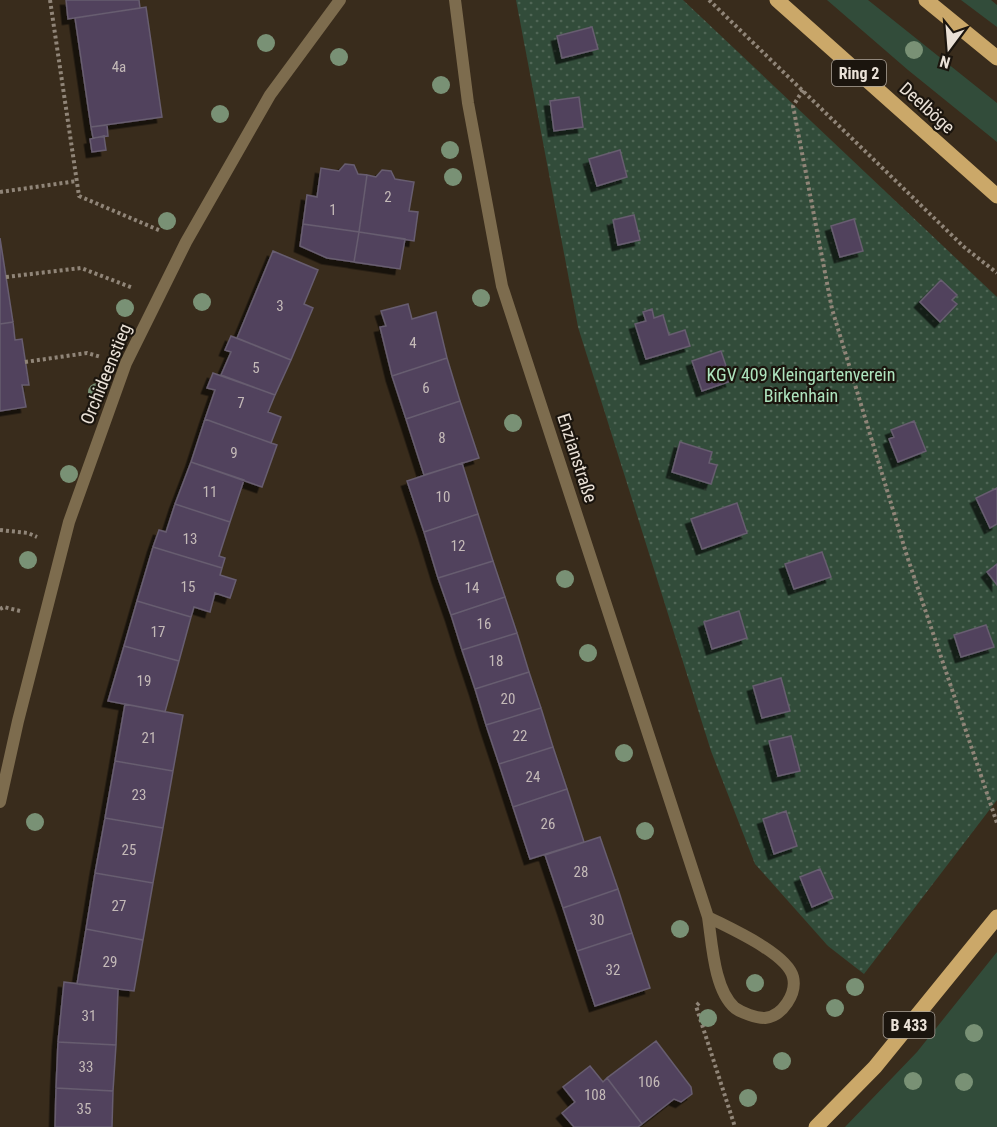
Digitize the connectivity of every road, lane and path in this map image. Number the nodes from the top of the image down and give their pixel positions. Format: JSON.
{"nodes":[{"id":1,"x":50,"y":0,"type":"edge"},
{"id":2,"x":339,"y":0,"type":"edge"},
{"id":3,"x":455,"y":0,"type":"edge"},
{"id":4,"x":709,"y":0,"type":"edge"},
{"id":5,"x":777,"y":0,"type":"edge"},
{"id":6,"x":926,"y":0,"type":"edge"},
{"id":7,"x":997,"y":58,"type":"edge"},
{"id":8,"x":803,"y":90,"type":"junction"},
{"id":9,"x":77,"y":181,"type":"junction"},
{"id":10,"x":0,"y":192,"type":"edge"},
{"id":11,"x":997,"y":196,"type":"edge"},
{"id":12,"x":186,"y":242,"type":"junction"},
{"id":13,"x":997,"y":273,"type":"edge"},
{"id":14,"x":6,"y":277,"type":"dead end"},
{"id":15,"x":158,"y":298,"type":"junction"},
{"id":16,"x":25,"y":362,"type":"dead end"},
{"id":17,"x":126,"y":363,"type":"junction"},
{"id":18,"x":0,"y":530,"type":"edge"},
{"id":19,"x":63,"y":546,"type":"junction"},
{"id":20,"x":0,"y":802,"type":"edge"},
{"id":21,"x":997,"y":823,"type":"edge"},
{"id":22,"x":708,"y":917,"type":"junction"},
{"id":23,"x":997,"y":917,"type":"edge"},
{"id":24,"x":719,"y":979,"type":"junction"},
{"id":25,"x":735,"y":1127,"type":"edge"},
{"id":26,"x":816,"y":1127,"type":"edge"}],
"edges":[{"from":1,"to":9,"type":"path"},
{"from":2,"to":12,"type":"street","name":"Orchideenstieg"},
{"from":3,"to":22,"type":"street","name":"Enzianstraße"},
{"from":4,"to":8,"type":"path"},
{"from":5,"to":11,"type":"main road","name":"Deelböge","number":"Ring 2"},
{"from":6,"to":7,"type":"main road"},
{"from":8,"to":13,"type":"path"},
{"from":8,"to":21,"type":"path"},
{"from":9,"to":10,"type":"path"},
{"from":9,"to":12,"type":"path"},
{"from":12,"to":15,"type":"street","name":"Orchideenstieg"},
{"from":14,"to":15,"type":"path"},
{"from":15,"to":17,"type":"street","name":"Orchideenstieg"},
{"from":16,"to":17,"type":"path"},
{"from":17,"to":19,"type":"street","name":"Orchideenstieg"},
{"from":18,"to":19,"type":"path"},
{"from":19,"to":20,"type":"street","name":"Orchideenstieg"},
{"from":22,"to":24,"type":"street","name":"Enzianstraße"},
{"from":22,"to":24,"type":"street","name":"Enzianstraße"},
{"from":23,"to":26,"type":"main road","number":"B 433"},
{"from":24,"to":25,"type":"path"}]}
